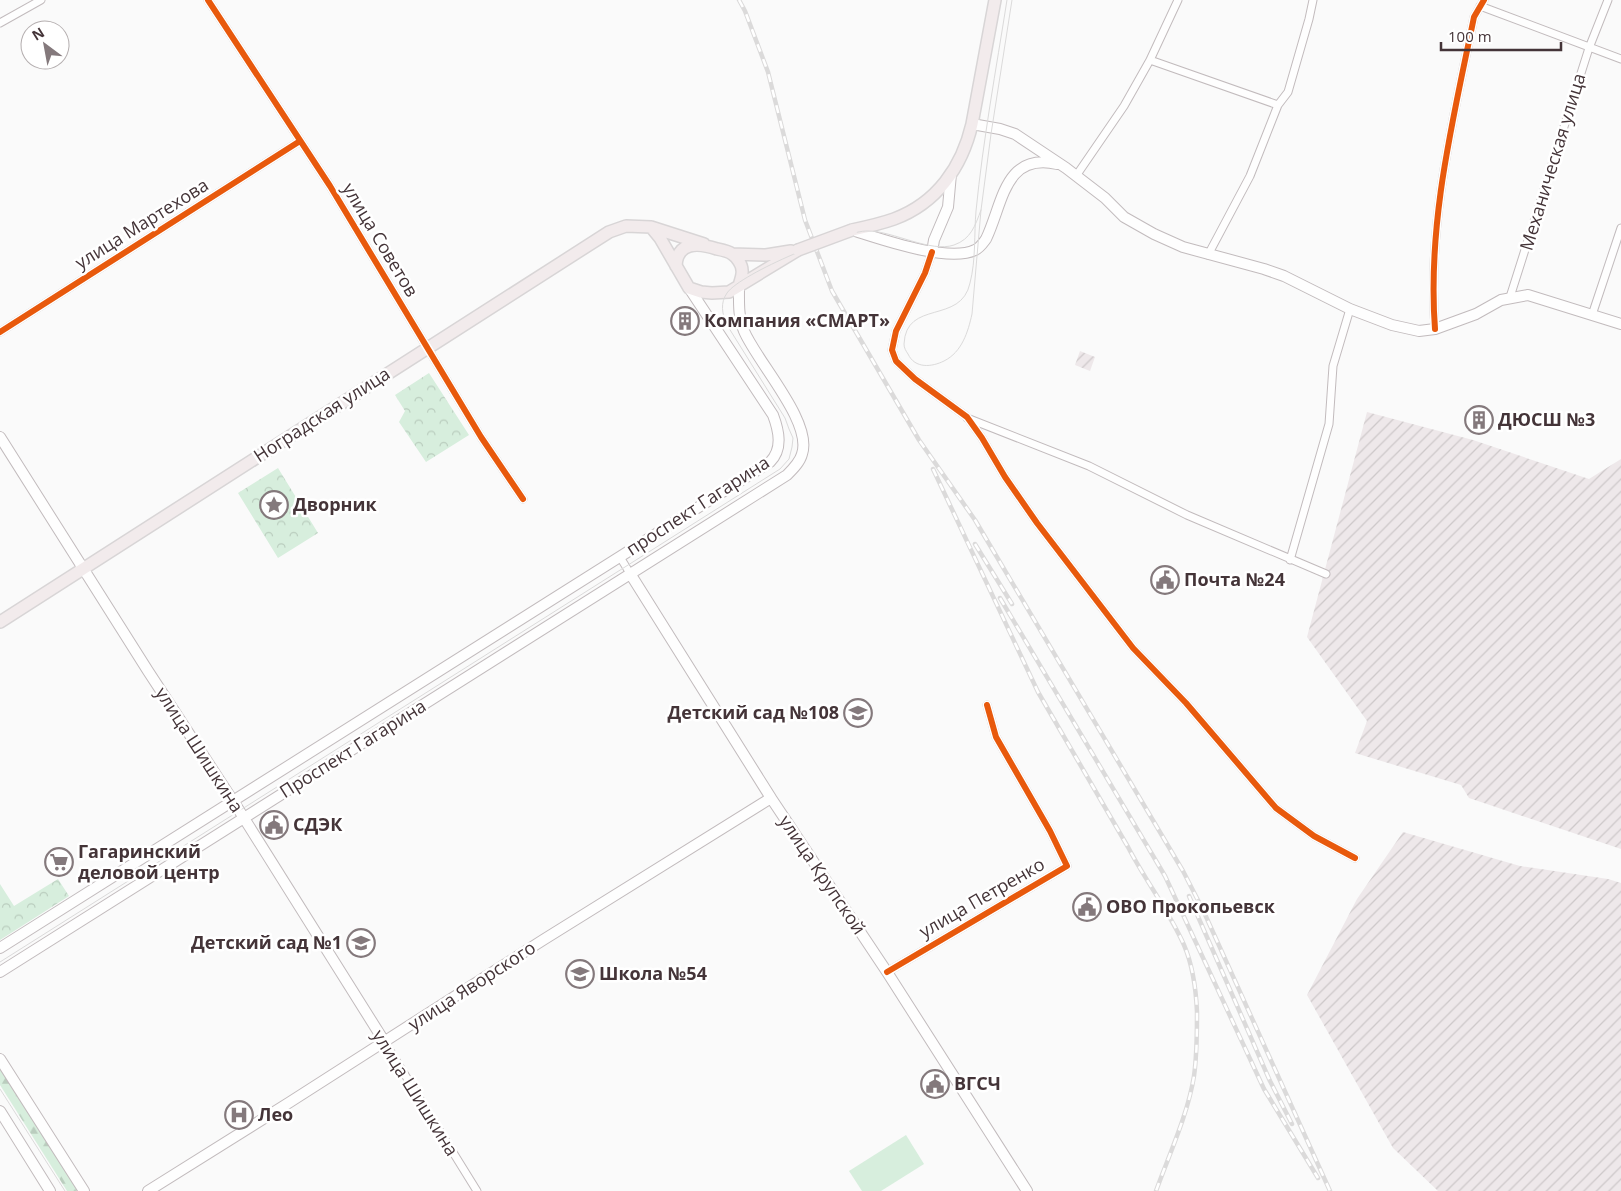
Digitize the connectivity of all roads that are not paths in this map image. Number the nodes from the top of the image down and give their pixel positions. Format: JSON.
{"nodes":[{"id":1,"x":40,"y":0,"type":"edge"},
{"id":2,"x":208,"y":0,"type":"edge"},
{"id":3,"x":995,"y":0,"type":"edge"},
{"id":4,"x":1178,"y":0,"type":"edge"},
{"id":5,"x":1313,"y":0,"type":"edge"},
{"id":6,"x":1608,"y":0,"type":"edge"},
{"id":7,"x":1482,"y":3,"type":"edge"},
{"id":8,"x":0,"y":23,"type":"edge"},
{"id":9,"x":1589,"y":48,"type":"junction"},
{"id":10,"x":1621,"y":59,"type":"edge"},
{"id":11,"x":1150,"y":60,"type":"junction"},
{"id":12,"x":1278,"y":105,"type":"junction"},
{"id":13,"x":972,"y":124,"type":"junction"},
{"id":14,"x":300,"y":141,"type":"junction"},
{"id":15,"x":1063,"y":166,"type":"junction"},
{"id":16,"x":951,"y":174,"type":"junction"},
{"id":17,"x":1076,"y":176,"type":"junction"},
{"id":18,"x":651,"y":227,"type":"junction"},
{"id":19,"x":1621,"y":228,"type":"edge"},
{"id":20,"x":852,"y":230,"type":"junction"},
{"id":21,"x":704,"y":244,"type":"junction"},
{"id":22,"x":798,"y":250,"type":"junction"},
{"id":23,"x":932,"y":252,"type":"junction"},
{"id":24,"x":732,"y":254,"type":"junction"},
{"id":25,"x":1208,"y":255,"type":"junction"},
{"id":26,"x":676,"y":266,"type":"junction"},
{"id":27,"x":739,"y":286,"type":"junction"},
{"id":28,"x":689,"y":288,"type":"junction"},
{"id":29,"x":1510,"y":297,"type":"junction"},
{"id":30,"x":1350,"y":309,"type":"junction"},
{"id":31,"x":1592,"y":315,"type":"junction"},
{"id":32,"x":1621,"y":324,"type":"edge"},
{"id":33,"x":1435,"y":329,"type":"junction"},
{"id":34,"x":0,"y":332,"type":"edge"},
{"id":35,"x":428,"y":348,"type":"junction"},
{"id":36,"x":967,"y":417,"type":"junction"},
{"id":37,"x":0,"y":437,"type":"edge"},
{"id":38,"x":523,"y":499,"type":"dead end"},
{"id":39,"x":620,"y":557,"type":"junction"},
{"id":40,"x":1290,"y":560,"type":"junction"},
{"id":41,"x":84,"y":568,"type":"junction"},
{"id":42,"x":1326,"y":574,"type":"dead end"},
{"id":43,"x":631,"y":575,"type":"junction"},
{"id":44,"x":583,"y":580,"type":"joint"},
{"id":45,"x":0,"y":622,"type":"edge"},
{"id":46,"x":987,"y":705,"type":"dead end"},
{"id":47,"x":771,"y":798,"type":"junction"},
{"id":48,"x":233,"y":801,"type":"junction"},
{"id":49,"x":244,"y":817,"type":"junction"},
{"id":50,"x":1355,"y":858,"type":"dead end"},
{"id":51,"x":0,"y":948,"type":"edge"},
{"id":52,"x":0,"y":972,"type":"edge"},
{"id":53,"x":887,"y":972,"type":"junction"},
{"id":54,"x":384,"y":1041,"type":"junction"},
{"id":55,"x":0,"y":1059,"type":"edge"},
{"id":56,"x":0,"y":1112,"type":"edge"},
{"id":57,"x":50,"y":1191,"type":"edge"},
{"id":58,"x":84,"y":1191,"type":"edge"},
{"id":59,"x":148,"y":1191,"type":"edge"},
{"id":60,"x":477,"y":1191,"type":"edge"},
{"id":61,"x":1027,"y":1191,"type":"edge"}],
"edges":[{"from":1,"to":8,"type":"street"},
{"from":2,"to":14,"type":"street","name":"улица Советов"},
{"from":3,"to":13,"type":"main road"},
{"from":4,"to":11,"type":"street"},
{"from":5,"to":12,"type":"street"},
{"from":6,"to":9,"type":"street","name":"Механическая улица"},
{"from":7,"to":9,"type":"street"},
{"from":7,"to":33,"type":"street"},
{"from":9,"to":10,"type":"street"},
{"from":9,"to":29,"type":"street","name":"Механическая улица"},
{"from":11,"to":12,"type":"street"},
{"from":11,"to":17,"type":"street"},
{"from":12,"to":25,"type":"street"},
{"from":13,"to":15,"type":"main road"},
{"from":13,"to":16,"type":"main road"},
{"from":14,"to":34,"type":"street","name":"улица Мартехова"},
{"from":14,"to":35,"type":"street","name":"улица Советов"},
{"from":15,"to":17,"type":"main road"},
{"from":15,"to":23,"type":"main road"},
{"from":16,"to":20,"type":"main road"},
{"from":16,"to":23,"type":"main road"},
{"from":17,"to":25,"type":"main road"},
{"from":18,"to":21,"type":"main road","name":"Ноградская улица"},
{"from":18,"to":26,"type":"main road"},
{"from":18,"to":35,"type":"main road","name":"Ноградская улица"},
{"from":19,"to":31,"type":"street"},
{"from":20,"to":22,"type":"main road","bridge":true},
{"from":20,"to":23,"type":"main road"},
{"from":21,"to":24,"type":"main road"},
{"from":21,"to":26,"type":"main road"},
{"from":22,"to":24,"type":"main road"},
{"from":22,"to":27,"type":"main road"},
{"from":23,"to":36,"type":"street"},
{"from":24,"to":27,"type":"main road"},
{"from":25,"to":30,"type":"main road"},
{"from":26,"to":28,"type":"main road"},
{"from":27,"to":28,"type":"main road"},
{"from":27,"to":43,"type":"main road","name":"проспект Гагарина"},
{"from":28,"to":39,"type":"main road","name":"проспект Гагарина"},
{"from":29,"to":31,"type":"main road"},
{"from":29,"to":33,"type":"main road"},
{"from":30,"to":33,"type":"main road"},
{"from":30,"to":40,"type":"street"},
{"from":31,"to":32,"type":"main road"},
{"from":35,"to":38,"type":"street","name":"улица Советов"},
{"from":35,"to":41,"type":"main road","name":"Ноградская улица"},
{"from":36,"to":40,"type":"street"},
{"from":36,"to":50,"type":"street"},
{"from":37,"to":41,"type":"main road","name":"улица Шишкина"},
{"from":39,"to":43,"type":"street","name":"улица Крупской"},
{"from":39,"to":44,"type":"main road","name":"проспект Гагарина"},
{"from":40,"to":42,"type":"street"},
{"from":41,"to":45,"type":"main road","name":"Ноградская улица"},
{"from":41,"to":48,"type":"main road","name":"улица Шишкина"},
{"from":43,"to":47,"type":"main road","name":"улица Крупской"},
{"from":43,"to":49,"type":"main road","name":"Проспект Гагарина"},
{"from":44,"to":48,"type":"main road","name":"Проспект Гагарина"},
{"from":46,"to":53,"type":"street","name":"улица Петренко"},
{"from":47,"to":53,"type":"main road","name":"улица Крупской"},
{"from":47,"to":54,"type":"main road","name":"улица Яворского"},
{"from":48,"to":49,"type":"main road","name":"улица Шишкина"},
{"from":48,"to":51,"type":"main road","name":"Проспект Гагарина"},
{"from":49,"to":52,"type":"main road","name":"Проспект Гагарина"},
{"from":49,"to":54,"type":"main road","name":"улица Шишкина"},
{"from":53,"to":61,"type":"main road","name":"улица Крупской"},
{"from":54,"to":59,"type":"main road","name":"улица Яворского"},
{"from":54,"to":60,"type":"street","name":"улица Шишкина"},
{"from":55,"to":58,"type":"main road"},
{"from":56,"to":57,"type":"main road"}]}
